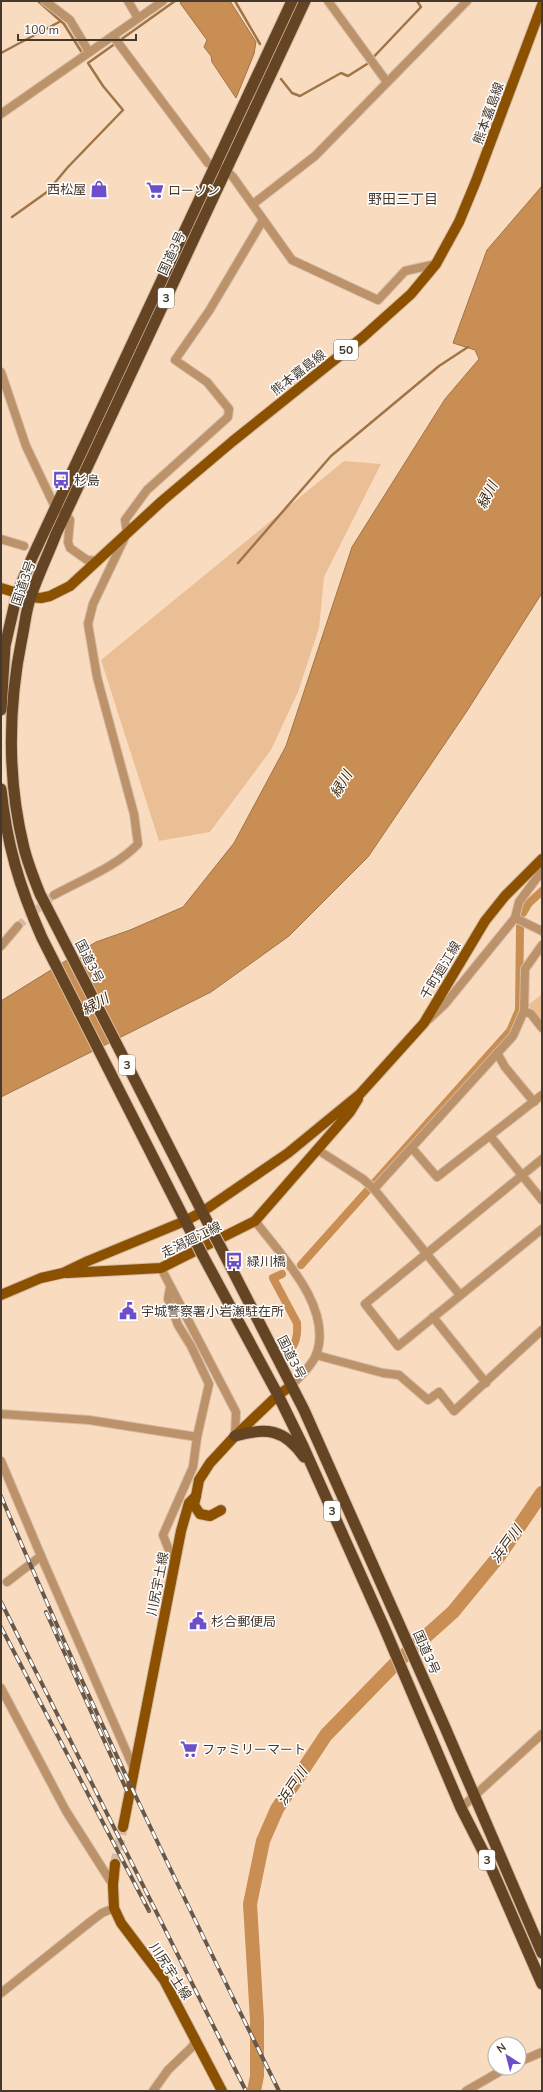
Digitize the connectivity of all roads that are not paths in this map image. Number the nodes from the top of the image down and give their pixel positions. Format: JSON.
{"nodes":[{"id":1,"x":45,"y":1,"type":"edge"},
{"id":2,"x":128,"y":1,"type":"edge"},
{"id":3,"x":163,"y":1,"type":"edge"},
{"id":4,"x":292,"y":1,"type":"edge"},
{"id":5,"x":305,"y":1,"type":"edge"},
{"id":6,"x":328,"y":1,"type":"edge"},
{"id":7,"x":468,"y":1,"type":"edge"},
{"id":8,"x":542,"y":5,"type":"edge"},
{"id":9,"x":138,"y":18,"type":"junction"},
{"id":10,"x":112,"y":36,"type":"junction"},
{"id":11,"x":89,"y":52,"type":"junction"},
{"id":12,"x":386,"y":82,"type":"junction"},
{"id":13,"x":1,"y":114,"type":"edge"},
{"id":14,"x":221,"y":168,"type":"junction"},
{"id":15,"x":253,"y":204,"type":"junction"},
{"id":16,"x":263,"y":220,"type":"junction"},
{"id":17,"x":436,"y":264,"type":"junction"},
{"id":18,"x":1,"y":372,"type":"edge"},
{"id":19,"x":55,"y":507,"type":"junction"},
{"id":20,"x":66,"y":514,"type":"junction"},
{"id":21,"x":127,"y":532,"type":"junction"},
{"id":22,"x":1,"y":539,"type":"edge"},
{"id":23,"x":24,"y":546,"type":"dead end"},
{"id":24,"x":97,"y":561,"type":"junction"},
{"id":25,"x":1,"y":588,"type":"edge"},
{"id":26,"x":17,"y":594,"type":"junction"},
{"id":27,"x":30,"y":597,"type":"junction"},
{"id":28,"x":1,"y":710,"type":"edge"},
{"id":29,"x":1,"y":789,"type":"edge"},
{"id":30,"x":542,"y":859,"type":"edge"},
{"id":31,"x":542,"y":871,"type":"edge"},
{"id":32,"x":54,"y":895,"type":"tunnel mouth"},
{"id":33,"x":514,"y":918,"type":"junction"},
{"id":34,"x":18,"y":926,"type":"tunnel mouth"},
{"id":35,"x":542,"y":931,"type":"edge"},
{"id":36,"x":542,"y":945,"type":"edge"},
{"id":37,"x":1,"y":946,"type":"edge"},
{"id":38,"x":524,"y":1011,"type":"junction"},
{"id":39,"x":424,"y":1023,"type":"junction"},
{"id":40,"x":542,"y":1028,"type":"edge"},
{"id":41,"x":497,"y":1053,"type":"junction"},
{"id":42,"x":360,"y":1094,"type":"junction"},
{"id":43,"x":542,"y":1095,"type":"edge"},
{"id":44,"x":534,"y":1102,"type":"junction"},
{"id":45,"x":491,"y":1137,"type":"junction"},
{"id":46,"x":412,"y":1148,"type":"junction"},
{"id":47,"x":318,"y":1150,"type":"junction"},
{"id":48,"x":542,"y":1159,"type":"edge"},
{"id":49,"x":522,"y":1175,"type":"junction"},
{"id":50,"x":374,"y":1189,"type":"junction"},
{"id":51,"x":542,"y":1200,"type":"edge"},
{"id":52,"x":200,"y":1208,"type":"junction"},
{"id":53,"x":182,"y":1216,"type":"junction"},
{"id":54,"x":255,"y":1221,"type":"junction"},
{"id":55,"x":542,"y":1229,"type":"edge"},
{"id":56,"x":427,"y":1254,"type":"junction"},
{"id":57,"x":161,"y":1268,"type":"junction"},
{"id":58,"x":63,"y":1273,"type":"junction"},
{"id":59,"x":170,"y":1288,"type":"junction"},
{"id":60,"x":1,"y":1295,"type":"edge"},
{"id":61,"x":460,"y":1295,"type":"junction"},
{"id":62,"x":433,"y":1317,"type":"junction"},
{"id":63,"x":542,"y":1330,"type":"edge"},
{"id":64,"x":316,"y":1355,"type":"junction"},
{"id":65,"x":486,"y":1383,"type":"junction"},
{"id":66,"x":291,"y":1386,"type":"junction"},
{"id":67,"x":278,"y":1395,"type":"junction"},
{"id":68,"x":1,"y":1414,"type":"edge"},
{"id":69,"x":235,"y":1436,"type":"junction"},
{"id":70,"x":197,"y":1437,"type":"junction"},
{"id":71,"x":1,"y":1461,"type":"edge"},
{"id":72,"x":315,"y":1474,"type":"junction"},
{"id":73,"x":196,"y":1496,"type":"junction"},
{"id":74,"x":221,"y":1510,"type":"dead end"},
{"id":75,"x":40,"y":1556,"type":"junction"},
{"id":76,"x":174,"y":1563,"type":"junction"},
{"id":77,"x":7,"y":1582,"type":"dead end"},
{"id":78,"x":1,"y":1688,"type":"edge"},
{"id":79,"x":542,"y":1734,"type":"edge"},
{"id":80,"x":134,"y":1769,"type":"junction"},
{"id":81,"x":474,"y":1798,"type":"junction"},
{"id":82,"x":461,"y":1808,"type":"junction"},
{"id":83,"x":123,"y":1827,"type":"tunnel mouth"},
{"id":84,"x":115,"y":1864,"type":"tunnel mouth"},
{"id":85,"x":113,"y":1885,"type":"junction"},
{"id":86,"x":114,"y":1908,"type":"junction"},
{"id":87,"x":542,"y":1953,"type":"edge"},
{"id":88,"x":542,"y":1984,"type":"edge"},
{"id":89,"x":1,"y":1993,"type":"edge"},
{"id":90,"x":198,"y":2043,"type":"junction"},
{"id":91,"x":542,"y":2052,"type":"edge"},
{"id":92,"x":527,"y":2059,"type":"edge"},
{"id":93,"x":492,"y":2076,"type":"edge"},
{"id":94,"x":153,"y":2091,"type":"edge"},
{"id":95,"x":222,"y":2091,"type":"edge"},
{"id":96,"x":466,"y":2091,"type":"edge"}],
"edges":[{"from":1,"to":11,"type":"street"},
{"from":2,"to":9,"type":"street"},
{"from":3,"to":9,"type":"street"},
{"from":4,"to":14,"type":"highway","name":"国道3号","number":"3"},
{"from":5,"to":14,"type":"highway","name":"国道3号","number":"3"},
{"from":6,"to":12,"type":"street"},
{"from":7,"to":12,"type":"street"},
{"from":8,"to":17,"type":"main road","name":"熊本嘉島線","number":"50"},
{"from":9,"to":10,"type":"street"},
{"from":10,"to":11,"type":"street"},
{"from":10,"to":14,"type":"street"},
{"from":11,"to":13,"type":"street"},
{"from":12,"to":15,"type":"street"},
{"from":14,"to":15,"type":"street"},
{"from":14,"to":19,"type":"highway","name":"国道3号","number":"3"},
{"from":14,"to":20,"type":"highway","name":"国道3号","number":"3"},
{"from":15,"to":16,"type":"street"},
{"from":16,"to":17,"type":"street"},
{"from":16,"to":21,"type":"street"},
{"from":17,"to":21,"type":"main road","name":"熊本嘉島線","number":"50"},
{"from":18,"to":19,"type":"street"},
{"from":19,"to":20,"type":"street"},
{"from":19,"to":26,"type":"highway","name":"国道3号","number":"3"},
{"from":20,"to":24,"type":"street"},
{"from":20,"to":27,"type":"highway","name":"国道3号","number":"3"},
{"from":21,"to":24,"type":"main road","name":"熊本嘉島線","number":"50"},
{"from":21,"to":32,"type":"street"},
{"from":22,"to":23,"type":"street"},
{"from":24,"to":27,"type":"main road","name":"熊本嘉島線","number":"50"},
{"from":25,"to":26,"type":"main road","name":"熊本嘉島線","number":"50"},
{"from":26,"to":27,"type":"main road","name":"熊本嘉島線","number":"50"},
{"from":26,"to":28,"type":"highway","name":"国道3号","number":"3"},
{"from":27,"to":52,"type":"highway","name":"国道3号","number":"3"},
{"from":29,"to":53,"type":"highway","number":"3"},
{"from":30,"to":39,"type":"main road","name":"千町廻江線"},
{"from":31,"to":33,"type":"street"},
{"from":33,"to":35,"type":"street"},
{"from":33,"to":39,"type":"street"},
{"from":34,"to":37,"type":"street"},
{"from":36,"to":38,"type":"street"},
{"from":38,"to":40,"type":"street"},
{"from":38,"to":41,"type":"street"},
{"from":39,"to":42,"type":"main road","name":"千町廻江線"},
{"from":41,"to":44,"type":"street"},
{"from":41,"to":46,"type":"street"},
{"from":42,"to":47,"type":"main road","name":"千町廻江線"},
{"from":42,"to":52,"type":"main road","name":"千町廻江線"},
{"from":43,"to":44,"type":"street"},
{"from":44,"to":45,"type":"street"},
{"from":45,"to":46,"type":"street"},
{"from":45,"to":49,"type":"street"},
{"from":46,"to":50,"type":"street"},
{"from":47,"to":50,"type":"street"},
{"from":47,"to":54,"type":"main road","name":"千町廻江線"},
{"from":48,"to":49,"type":"street"},
{"from":49,"to":51,"type":"street"},
{"from":49,"to":56,"type":"street"},
{"from":50,"to":56,"type":"street"},
{"from":52,"to":53,"type":"main road","name":"走潟廻江線"},
{"from":52,"to":66,"type":"highway","name":"国道3号","number":"3","bridge":true},
{"from":53,"to":58,"type":"main road","name":"走潟廻江線"},
{"from":53,"to":67,"type":"highway","number":"3","bridge":true},
{"from":54,"to":57,"type":"main road","name":"走潟廻江線"},
{"from":54,"to":64,"type":"street"},
{"from":55,"to":61,"type":"street"},
{"from":56,"to":61,"type":"street"},
{"from":56,"to":62,"type":"street"},
{"from":57,"to":58,"type":"main road","name":"走潟廻江線"},
{"from":57,"to":59,"type":"street"},
{"from":58,"to":60,"type":"main road","name":"走潟廻江線"},
{"from":59,"to":69,"type":"street"},
{"from":59,"to":70,"type":"street"},
{"from":61,"to":62,"type":"street"},
{"from":62,"to":65,"type":"street"},
{"from":63,"to":65,"type":"street"},
{"from":64,"to":65,"type":"street"},
{"from":64,"to":66,"type":"street"},
{"from":66,"to":67,"type":"main road","name":"川尻宇土線"},
{"from":66,"to":81,"type":"highway","name":"国道3号","number":"3"},
{"from":67,"to":69,"type":"main road","name":"川尻宇土線"},
{"from":67,"to":72,"type":"highway","number":"3"},
{"from":68,"to":70,"type":"street"},
{"from":69,"to":72,"type":"highway"},
{"from":69,"to":73,"type":"main road","name":"川尻宇土線"},
{"from":70,"to":76,"type":"street"},
{"from":71,"to":75,"type":"street"},
{"from":72,"to":82,"type":"highway","number":"3"},
{"from":73,"to":74,"type":"main road"},
{"from":73,"to":76,"type":"main road","name":"川尻宇土線"},
{"from":75,"to":77,"type":"street"},
{"from":75,"to":80,"type":"street"},
{"from":76,"to":80,"type":"main road","name":"川尻宇土線"},
{"from":78,"to":85,"type":"street"},
{"from":79,"to":81,"type":"street"},
{"from":80,"to":83,"type":"main road","name":"川尻宇土線"},
{"from":81,"to":82,"type":"street"},
{"from":81,"to":87,"type":"highway","name":"国道3号","number":"3"},
{"from":82,"to":88,"type":"highway","number":"3"},
{"from":84,"to":85,"type":"main road","name":"川尻宇土線"},
{"from":85,"to":86,"type":"main road","name":"川尻宇土線"},
{"from":86,"to":89,"type":"street"},
{"from":86,"to":90,"type":"main road","name":"川尻宇土線"},
{"from":90,"to":94,"type":"street"},
{"from":90,"to":95,"type":"main road","name":"川尻宇土線"},
{"from":91,"to":92,"type":"street"},
{"from":93,"to":96,"type":"street"}]}
